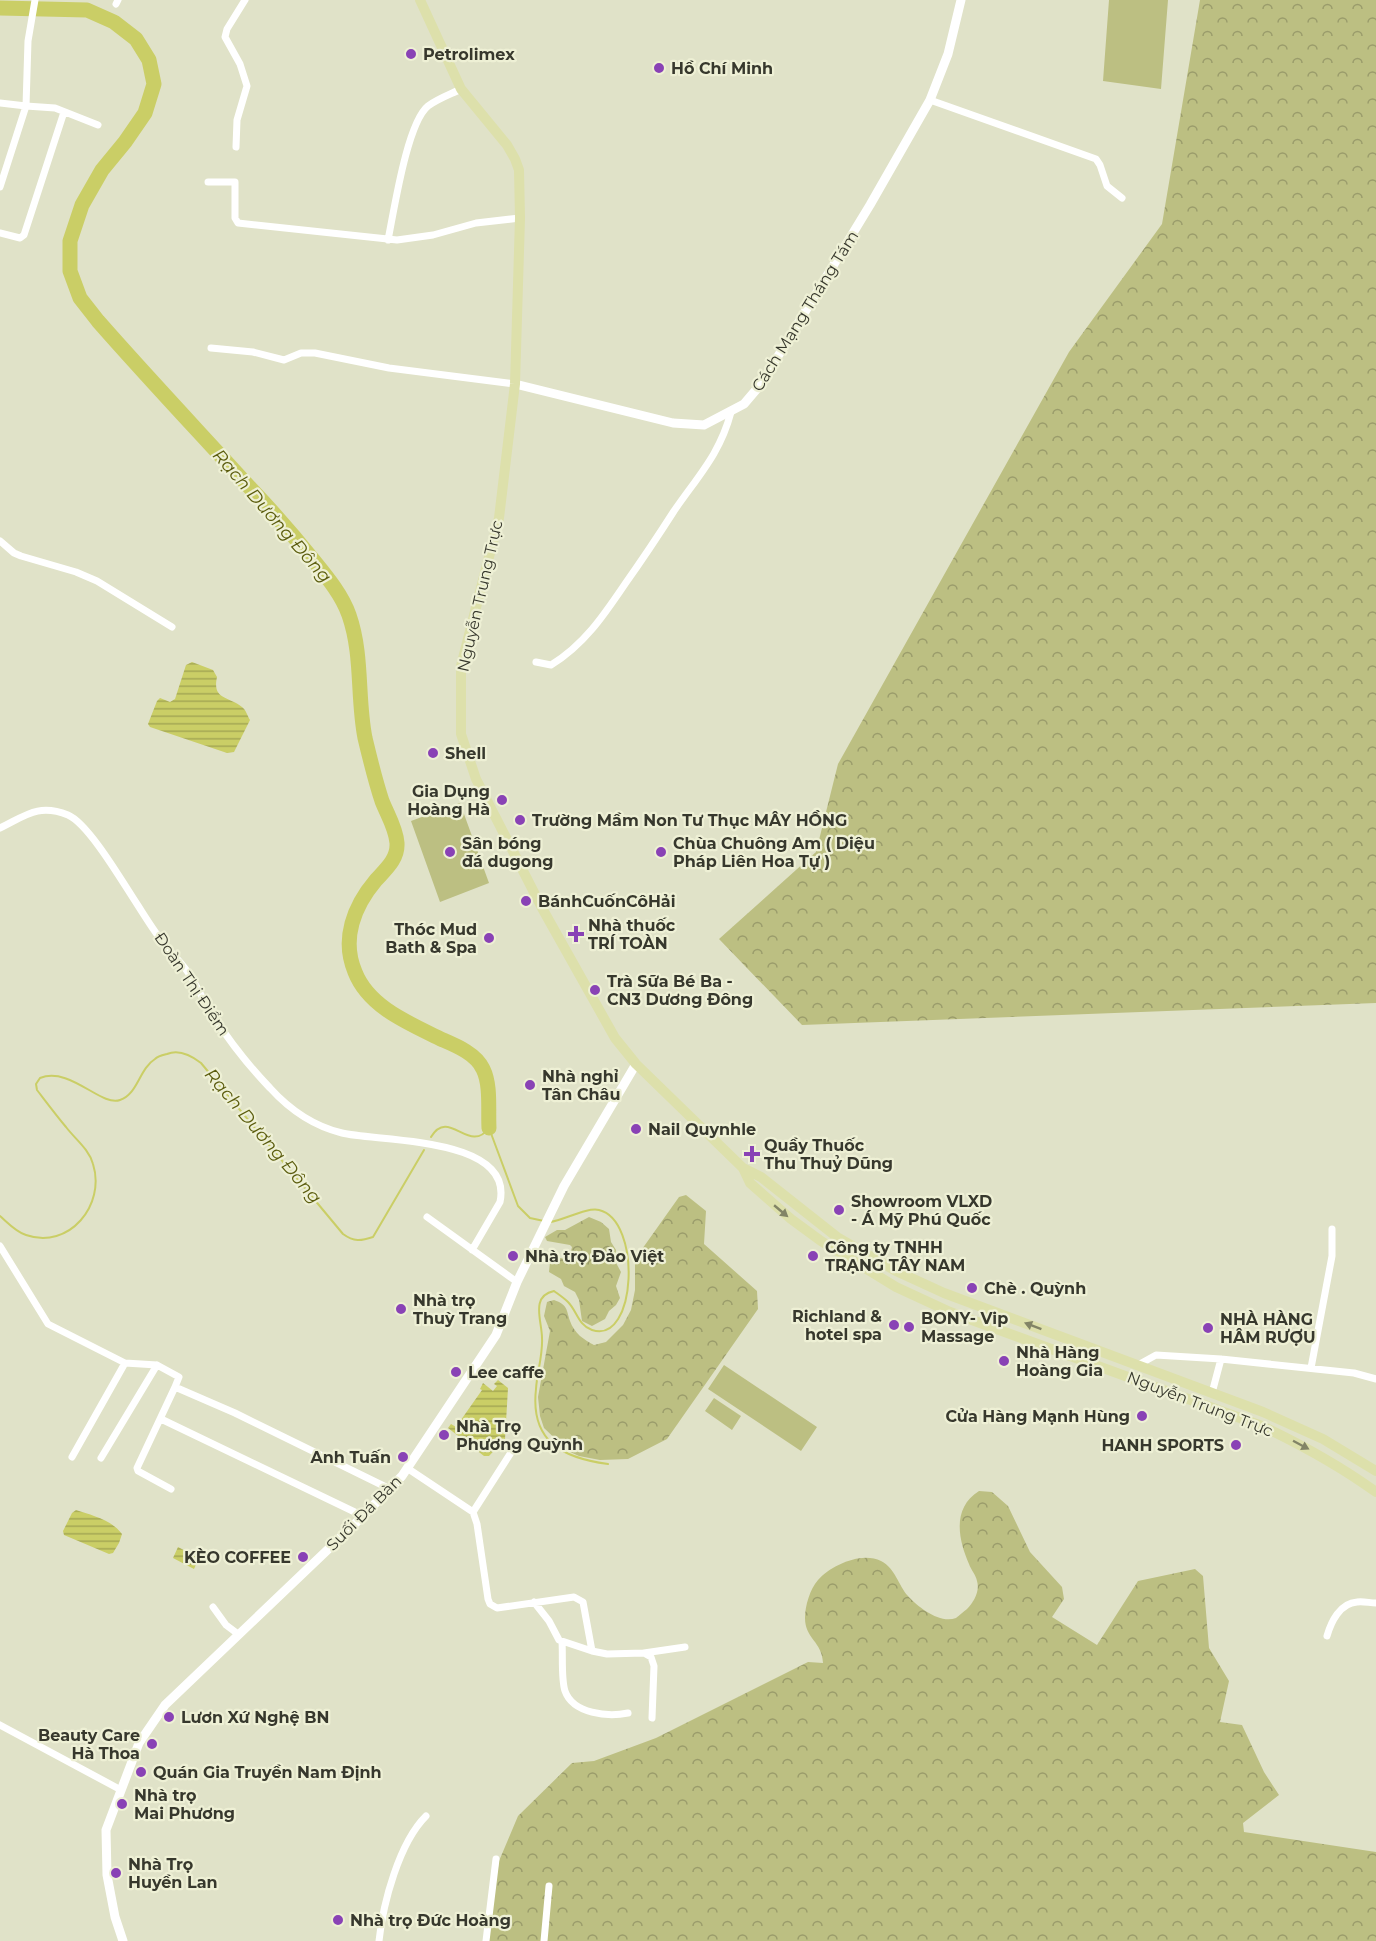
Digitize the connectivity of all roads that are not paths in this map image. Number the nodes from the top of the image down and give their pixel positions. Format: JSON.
{"nodes":[{"id":1,"x":36,"y":0,"type":"edge"},
{"id":2,"x":245,"y":0,"type":"edge"},
{"id":3,"x":420,"y":0,"type":"edge"},
{"id":4,"x":961,"y":0,"type":"edge"},
{"id":5,"x":461,"y":89,"type":"junction"},
{"id":6,"x":930,"y":100,"type":"junction"},
{"id":7,"x":0,"y":103,"type":"edge"},
{"id":8,"x":26,"y":106,"type":"junction"},
{"id":9,"x":64,"y":112,"type":"junction"},
{"id":10,"x":98,"y":125,"type":"dead end"},
{"id":11,"x":236,"y":147,"type":"dead end"},
{"id":12,"x":208,"y":182,"type":"dead end"},
{"id":13,"x":0,"y":187,"type":"edge"},
{"id":14,"x":1122,"y":198,"type":"dead end"},
{"id":15,"x":520,"y":218,"type":"junction"},
{"id":16,"x":0,"y":233,"type":"edge"},
{"id":17,"x":388,"y":240,"type":"junction"},
{"id":18,"x":211,"y":348,"type":"dead end"},
{"id":19,"x":515,"y":384,"type":"junction"},
{"id":20,"x":731,"y":412,"type":"junction"},
{"id":21,"x":0,"y":541,"type":"edge"},
{"id":22,"x":172,"y":627,"type":"dead end"},
{"id":23,"x":536,"y":662,"type":"dead end"},
{"id":24,"x":0,"y":828,"type":"edge"},
{"id":25,"x":636,"y":1064,"type":"junction"},
{"id":26,"x":743,"y":1168,"type":"junction"},
{"id":27,"x":427,"y":1217,"type":"dead end"},
{"id":28,"x":1332,"y":1229,"type":"dead end"},
{"id":29,"x":0,"y":1246,"type":"edge"},
{"id":30,"x":472,"y":1250,"type":"junction"},
{"id":31,"x":517,"y":1282,"type":"junction"},
{"id":32,"x":1221,"y":1359,"type":"junction"},
{"id":33,"x":124,"y":1363,"type":"junction"},
{"id":34,"x":157,"y":1365,"type":"junction"},
{"id":35,"x":1138,"y":1365,"type":"junction"},
{"id":36,"x":1311,"y":1368,"type":"junction"},
{"id":37,"x":1376,"y":1380,"type":"edge"},
{"id":38,"x":175,"y":1387,"type":"junction"},
{"id":39,"x":1212,"y":1393,"type":"junction"},
{"id":40,"x":1210,"y":1406,"type":"junction"},
{"id":41,"x":160,"y":1419,"type":"junction"},
{"id":42,"x":512,"y":1451,"type":"dead end"},
{"id":43,"x":72,"y":1456,"type":"dead end"},
{"id":44,"x":101,"y":1458,"type":"dead end"},
{"id":45,"x":407,"y":1468,"type":"junction"},
{"id":46,"x":1376,"y":1471,"type":"edge"},
{"id":47,"x":171,"y":1489,"type":"dead end"},
{"id":48,"x":390,"y":1489,"type":"junction"},
{"id":49,"x":1376,"y":1492,"type":"edge"},
{"id":50,"x":473,"y":1512,"type":"junction"},
{"id":51,"x":363,"y":1516,"type":"junction"},
{"id":52,"x":534,"y":1602,"type":"junction"},
{"id":53,"x":1376,"y":1603,"type":"edge"},
{"id":54,"x":213,"y":1607,"type":"dead end"},
{"id":55,"x":238,"y":1634,"type":"junction"},
{"id":56,"x":1327,"y":1636,"type":"dead end"},
{"id":57,"x":562,"y":1642,"type":"junction"},
{"id":58,"x":685,"y":1647,"type":"dead end"},
{"id":59,"x":592,"y":1651,"type":"junction"},
{"id":60,"x":644,"y":1653,"type":"junction"},
{"id":61,"x":628,"y":1713,"type":"dead end"},
{"id":62,"x":652,"y":1718,"type":"dead end"},
{"id":63,"x":0,"y":1725,"type":"edge"},
{"id":64,"x":121,"y":1790,"type":"junction"},
{"id":65,"x":426,"y":1816,"type":"dead end"},
{"id":66,"x":496,"y":1859,"type":"dead end"},
{"id":67,"x":549,"y":1886,"type":"dead end"},
{"id":68,"x":122,"y":1936,"type":"edge"},
{"id":69,"x":379,"y":1941,"type":"edge"},
{"id":70,"x":486,"y":1941,"type":"edge"},
{"id":71,"x":544,"y":1941,"type":"edge"}],
"edges":[{"from":1,"to":8,"type":"street"},
{"from":2,"to":11,"type":"street"},
{"from":3,"to":5,"type":"main road","name":"Nguyễn Trung Trực"},
{"from":4,"to":6,"type":"street","name":"Cách Mạng Tháng Tám"},
{"from":5,"to":15,"type":"main road","name":"Nguyễn Trung Trực"},
{"from":5,"to":17,"type":"street"},
{"from":6,"to":14,"type":"street"},
{"from":6,"to":20,"type":"street","name":"Cách Mạng Tháng Tám"},
{"from":7,"to":8,"type":"street"},
{"from":8,"to":9,"type":"street"},
{"from":8,"to":13,"type":"street"},
{"from":9,"to":10,"type":"street"},
{"from":9,"to":16,"type":"street"},
{"from":12,"to":17,"type":"street"},
{"from":15,"to":17,"type":"street"},
{"from":15,"to":19,"type":"main road","name":"Nguyễn Trung Trực"},
{"from":18,"to":19,"type":"street"},
{"from":19,"to":20,"type":"street","name":"Cách Mạng Tháng Tám"},
{"from":19,"to":25,"type":"main road","name":"Nguyễn Trung Trực"},
{"from":20,"to":23,"type":"street"},
{"from":21,"to":22,"type":"street"},
{"from":24,"to":30,"type":"street","name":"Đoàn Thị Điểm"},
{"from":25,"to":26,"type":"main road","name":"Nguyễn Trung Trực"},
{"from":25,"to":31,"type":"street","name":"Suối Đá Bàn"},
{"from":35,"to":26,"type":"main road","name":"Nguyễn Trung Trực","one_way":true},
{"from":26,"to":40,"type":"main road","name":"Nguyễn Trung Trực","one_way":true},
{"from":27,"to":30,"type":"street"},
{"from":28,"to":36,"type":"street"},
{"from":29,"to":33,"type":"street"},
{"from":30,"to":31,"type":"street"},
{"from":31,"to":45,"type":"street","name":"Suối Đá Bàn"},
{"from":32,"to":35,"type":"street"},
{"from":32,"to":36,"type":"street"},
{"from":32,"to":39,"type":"street"},
{"from":33,"to":34,"type":"street"},
{"from":33,"to":43,"type":"street"},
{"from":34,"to":38,"type":"street"},
{"from":34,"to":44,"type":"street"},
{"from":35,"to":39,"type":"main road","name":"Nguyễn Trung Trực"},
{"from":36,"to":37,"type":"street"},
{"from":38,"to":41,"type":"street"},
{"from":38,"to":48,"type":"street"},
{"from":39,"to":40,"type":"main road"},
{"from":39,"to":46,"type":"main road","name":"Nguyễn Trung Trực"},
{"from":40,"to":49,"type":"main road","name":"Nguyễn Trung Trực","one_way":true},
{"from":41,"to":47,"type":"street"},
{"from":41,"to":51,"type":"street"},
{"from":42,"to":50,"type":"street"},
{"from":45,"to":48,"type":"street","name":"Suối Đá Bàn"},
{"from":45,"to":50,"type":"street"},
{"from":48,"to":51,"type":"street","name":"Suối Đá Bàn"},
{"from":50,"to":52,"type":"street"},
{"from":51,"to":55,"type":"street","name":"Suối Đá Bàn"},
{"from":52,"to":57,"type":"street"},
{"from":52,"to":59,"type":"street"},
{"from":53,"to":56,"type":"street"},
{"from":54,"to":55,"type":"street"},
{"from":55,"to":64,"type":"street","name":"Suối Đá Bàn"},
{"from":57,"to":59,"type":"street"},
{"from":57,"to":61,"type":"street"},
{"from":58,"to":60,"type":"street"},
{"from":59,"to":60,"type":"street"},
{"from":60,"to":62,"type":"street"},
{"from":63,"to":64,"type":"street"},
{"from":64,"to":68,"type":"street","name":"Suối Đá Bàn"},
{"from":65,"to":69,"type":"street"},
{"from":66,"to":70,"type":"street"},
{"from":67,"to":71,"type":"street"}]}
